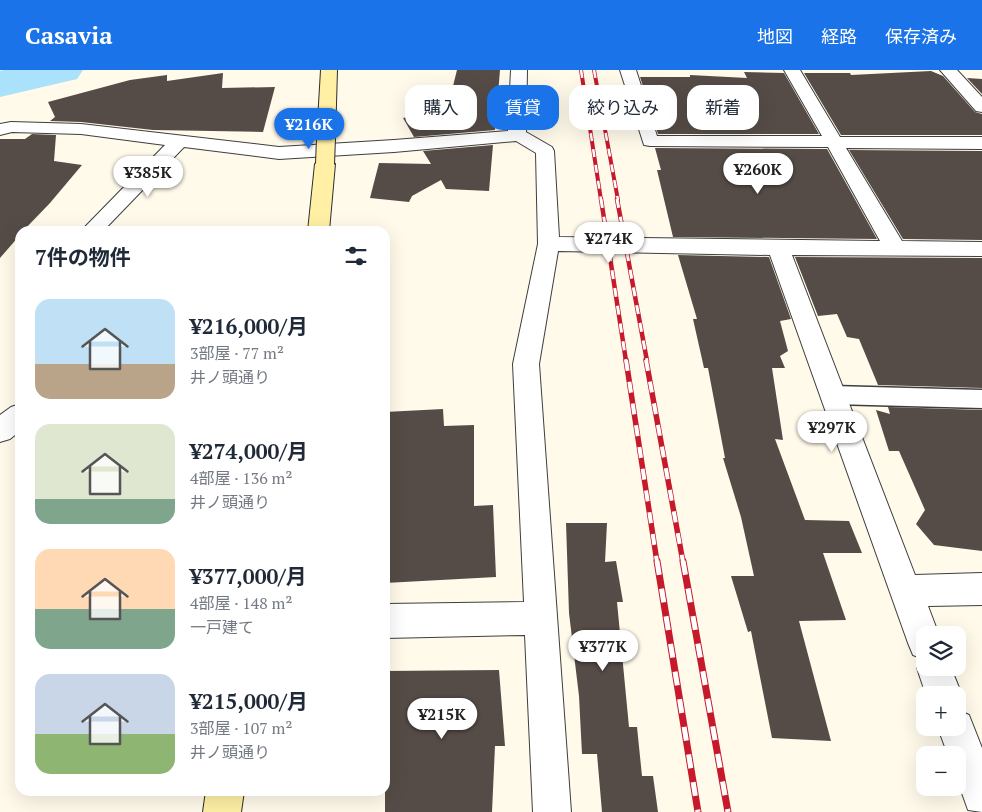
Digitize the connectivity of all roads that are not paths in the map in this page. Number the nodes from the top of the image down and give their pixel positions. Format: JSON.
{"nodes":[{"id":1,"x":329,"y":70,"type":"edge"},
{"id":2,"x":519,"y":70,"type":"edge"},
{"id":3,"x":628,"y":70,"type":"edge"},
{"id":4,"x":792,"y":70,"type":"edge"},
{"id":5,"x":948,"y":70,"type":"edge"},
{"id":6,"x":982,"y":107,"type":"edge"},
{"id":7,"x":0,"y":130,"type":"edge"},
{"id":8,"x":519,"y":135,"type":"junction"},
{"id":9,"x":179,"y":141,"type":"junction"},
{"id":10,"x":834,"y":142,"type":"junction"},
{"id":11,"x":982,"y":143,"type":"edge"},
{"id":12,"x":96,"y":226,"type":"edge"},
{"id":13,"x":319,"y":226,"type":"edge"},
{"id":14,"x":549,"y":244,"type":"junction"},
{"id":15,"x":778,"y":248,"type":"junction"},
{"id":16,"x":895,"y":248,"type":"junction"},
{"id":17,"x":982,"y":249,"type":"edge"},
{"id":18,"x":833,"y":395,"type":"junction"},
{"id":19,"x":982,"y":400,"type":"edge"},
{"id":20,"x":15,"y":418,"type":"edge"},
{"id":21,"x":0,"y":430,"type":"edge"},
{"id":22,"x":982,"y":589,"type":"edge"},
{"id":23,"x":906,"y":591,"type":"junction"},
{"id":24,"x":540,"y":618,"type":"junction"},
{"id":25,"x":390,"y":621,"type":"edge"},
{"id":26,"x":919,"y":626,"type":"edge"},
{"id":27,"x":959,"y":736,"type":"edge"},
{"id":28,"x":224,"y":796,"type":"edge"},
{"id":29,"x":982,"y":796,"type":"edge"},
{"id":30,"x":222,"y":812,"type":"edge"},
{"id":31,"x":552,"y":812,"type":"edge"}],
"edges":[{"from":1,"to":13,"type":"main road","bridge":true},
{"from":2,"to":8,"type":"street"},
{"from":3,"to":10,"type":"street"},
{"from":4,"to":10,"type":"street"},
{"from":5,"to":6,"type":"street"},
{"from":7,"to":9,"type":"street"},
{"from":8,"to":9,"type":"street"},
{"from":8,"to":14,"type":"street"},
{"from":9,"to":12,"type":"street"},
{"from":10,"to":11,"type":"street"},
{"from":10,"to":16,"type":"street"},
{"from":14,"to":15,"type":"street"},
{"from":14,"to":24,"type":"street"},
{"from":15,"to":16,"type":"street"},
{"from":15,"to":18,"type":"street"},
{"from":16,"to":17,"type":"street"},
{"from":18,"to":19,"type":"lane"},
{"from":18,"to":23,"type":"street"},
{"from":20,"to":21,"type":"street"},
{"from":22,"to":23,"type":"street"},
{"from":23,"to":26,"type":"street"},
{"from":24,"to":25,"type":"street"},
{"from":24,"to":31,"type":"street"},
{"from":27,"to":29,"type":"street"},
{"from":28,"to":30,"type":"main road"}]}
